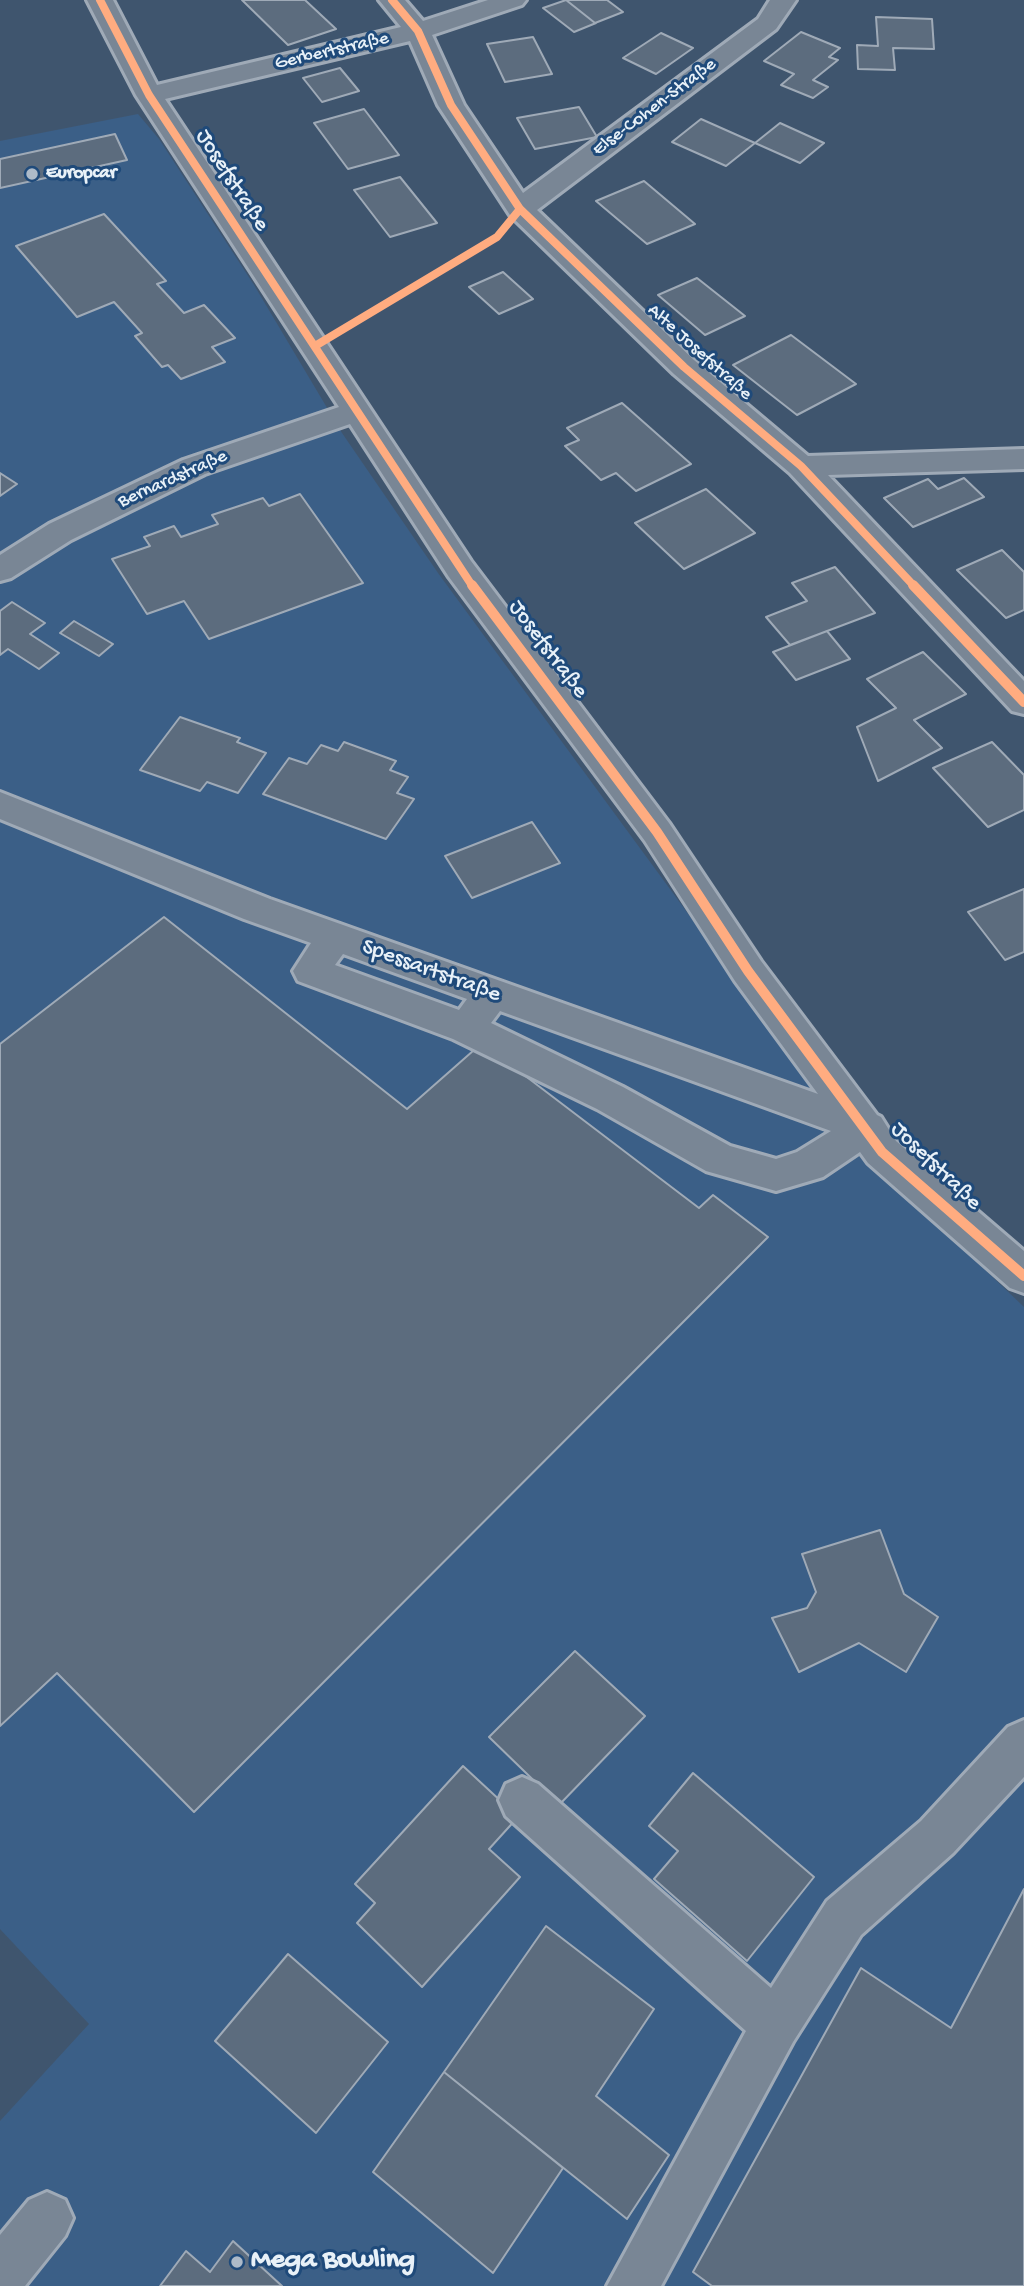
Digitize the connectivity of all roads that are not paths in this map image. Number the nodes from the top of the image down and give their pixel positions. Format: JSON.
{"nodes":[{"id":1,"x":100,"y":0,"type":"edge"},
{"id":2,"x":392,"y":0,"type":"edge"},
{"id":3,"x":513,"y":0,"type":"edge"},
{"id":4,"x":783,"y":0,"type":"edge"},
{"id":5,"x":418,"y":31,"type":"junction"},
{"id":6,"x":149,"y":94,"type":"junction"},
{"id":7,"x":520,"y":209,"type":"junction"},
{"id":8,"x":355,"y":412,"type":"junction"},
{"id":9,"x":1024,"y":460,"type":"edge"},
{"id":10,"x":801,"y":466,"type":"junction"},
{"id":11,"x":0,"y":570,"type":"edge"},
{"id":12,"x":1024,"y":702,"type":"edge"},
{"id":13,"x":0,"y":805,"type":"edge"},
{"id":14,"x":335,"y":937,"type":"junction"},
{"id":15,"x":492,"y":994,"type":"junction"},
{"id":16,"x":466,"y":1028,"type":"junction"},
{"id":17,"x":867,"y":1128,"type":"junction"},
{"id":18,"x":1024,"y":1276,"type":"edge"},
{"id":19,"x":1024,"y":1743,"type":"edge"},
{"id":20,"x":522,"y":1800,"type":"dead end"},
{"id":21,"x":776,"y":2025,"type":"junction"},
{"id":22,"x":47,"y":2218,"type":"dead end"},
{"id":23,"x":0,"y":2276,"type":"edge"},
{"id":24,"x":634,"y":2286,"type":"edge"}],
"edges":[{"from":1,"to":6,"type":"street","name":"Josefstraße"},
{"from":2,"to":5,"type":"street","name":"Alte Josefstraße"},
{"from":3,"to":5,"type":"street","name":"Gerbertstraße"},
{"from":4,"to":7,"type":"street","name":"Else-Cohen-Straße"},
{"from":5,"to":6,"type":"street","name":"Gerbertstraße"},
{"from":5,"to":7,"type":"street","name":"Alte Josefstraße"},
{"from":6,"to":8,"type":"street","name":"Josefstraße"},
{"from":7,"to":10,"type":"street","name":"Alte Josefstraße"},
{"from":8,"to":11,"type":"street","name":"Bernardstraße"},
{"from":8,"to":17,"type":"street","name":"Josefstraße"},
{"from":9,"to":10,"type":"street"},
{"from":10,"to":12,"type":"street","name":"Alte Josefstraße"},
{"from":13,"to":14,"type":"street","name":"Spessartstraße"},
{"from":14,"to":15,"type":"street","name":"Spessartstraße"},
{"from":14,"to":16,"type":"street"},
{"from":15,"to":16,"type":"street"},
{"from":15,"to":17,"type":"street","name":"Spessartstraße"},
{"from":16,"to":17,"type":"street"},
{"from":17,"to":18,"type":"street","name":"Josefstraße"},
{"from":19,"to":21,"type":"street"},
{"from":20,"to":21,"type":"street"},
{"from":21,"to":24,"type":"street"},
{"from":22,"to":23,"type":"street"}]}
